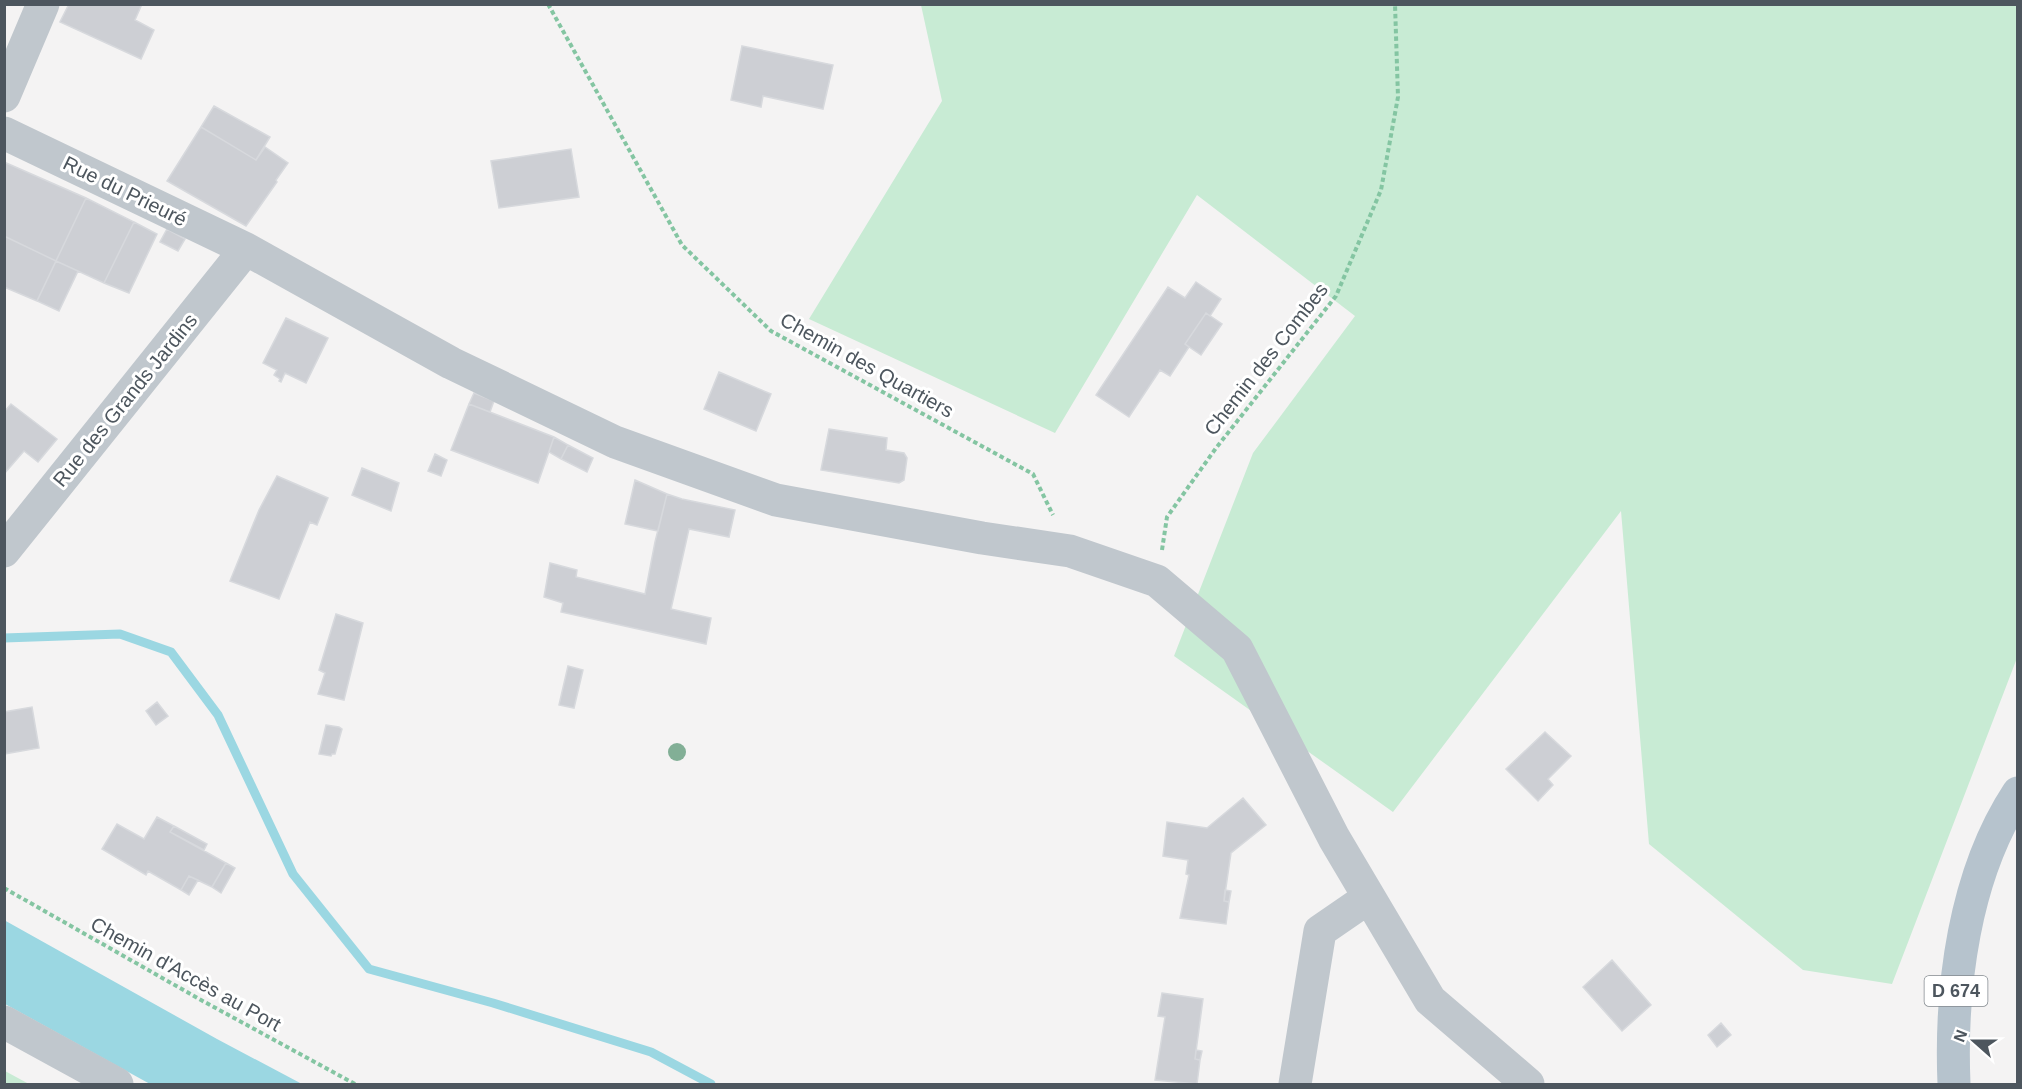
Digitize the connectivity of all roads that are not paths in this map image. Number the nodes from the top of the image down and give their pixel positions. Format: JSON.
{"nodes":[{"id":1,"x":43,"y":4,"type":"edge"},
{"id":2,"x":4,"y":96,"type":"edge"},
{"id":3,"x":4,"y":133,"type":"edge"},
{"id":4,"x":246,"y":249,"type":"junction"},
{"id":5,"x":4,"y":551,"type":"edge"},
{"id":6,"x":2018,"y":793,"type":"edge"},
{"id":7,"x":1368,"y":898,"type":"junction"},
{"id":8,"x":4,"y":1022,"type":"edge"},
{"id":9,"x":117,"y":1084,"type":"edge"},
{"id":10,"x":1294,"y":1084,"type":"edge"},
{"id":11,"x":1528,"y":1084,"type":"edge"},
{"id":12,"x":1954,"y":1084,"type":"edge"}],
"edges":[{"from":1,"to":2,"type":"street"},
{"from":3,"to":4,"type":"street","name":"Rue du Prieuré"},
{"from":4,"to":5,"type":"street","name":"Rue des Grands Jardins"},
{"from":4,"to":7,"type":"street","name":"Rue du Prieuré"},
{"from":6,"to":12,"type":"main road","number":"D 674"},
{"from":7,"to":10,"type":"street"},
{"from":7,"to":11,"type":"street"},
{"from":8,"to":9,"type":"street"}]}
